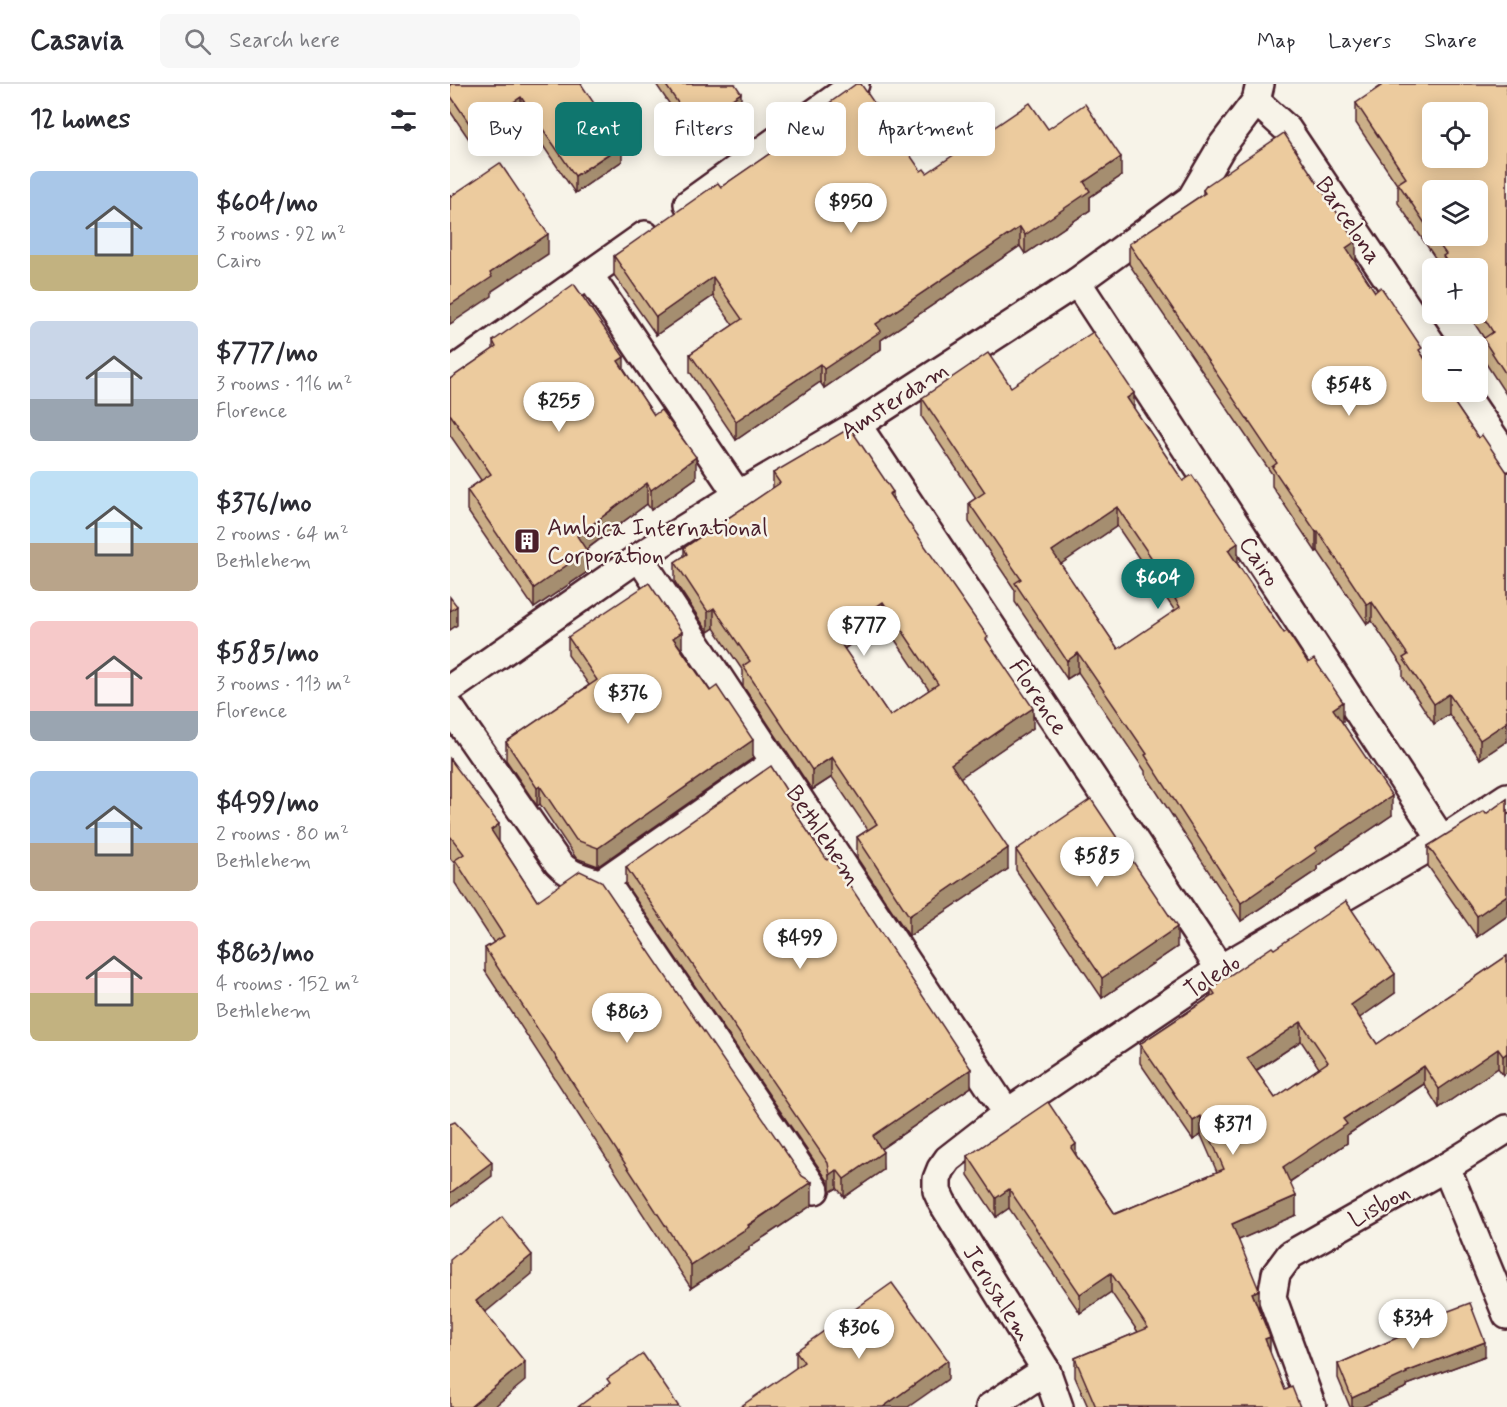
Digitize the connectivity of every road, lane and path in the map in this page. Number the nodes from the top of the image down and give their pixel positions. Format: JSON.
{"nodes":[{"id":1,"x":855,"y":84,"type":"edge"},
{"id":2,"x":1258,"y":92,"type":"edge"},
{"id":3,"x":589,"y":275,"type":"junction"},
{"id":4,"x":1077,"y":282,"type":"junction"},
{"id":5,"x":1426,"y":336,"type":"edge"},
{"id":6,"x":450,"y":373,"type":"edge"},
{"id":7,"x":1470,"y":402,"type":"edge"},
{"id":8,"x":857,"y":425,"type":"junction"},
{"id":9,"x":1507,"y":457,"type":"edge"},
{"id":10,"x":738,"y":495,"type":"junction"},
{"id":11,"x":639,"y":558,"type":"junction"},
{"id":12,"x":450,"y":689,"type":"edge"},
{"id":13,"x":451,"y":709,"type":"edge"},
{"id":14,"x":775,"y":762,"type":"junction"},
{"id":15,"x":1507,"y":797,"type":"edge"},
{"id":16,"x":1442,"y":840,"type":"junction"},
{"id":17,"x":601,"y":884,"type":"junction"},
{"id":18,"x":1220,"y":969,"type":"junction"},
{"id":19,"x":1007,"y":1113,"type":"junction"},
{"id":20,"x":1507,"y":1129,"type":"edge"},
{"id":21,"x":1446,"y":1167,"type":"junction"},
{"id":22,"x":937,"y":1179,"type":"joint"},
{"id":23,"x":815,"y":1190,"type":"dead end"},
{"id":24,"x":1507,"y":1315,"type":"edge"},
{"id":25,"x":1046,"y":1370,"type":"junction"},
{"id":26,"x":990,"y":1407,"type":"edge"},
{"id":27,"x":1059,"y":1407,"type":"edge"},
{"id":28,"x":1312,"y":1407,"type":"edge"}],
"edges":[{"from":1,"to":3,"type":"street"},
{"from":2,"to":4,"type":"street","name":"Amsterdam"},
{"from":2,"to":5,"type":"street","name":"Barcelona"},
{"from":3,"to":6,"type":"street"},
{"from":3,"to":10,"type":"street"},
{"from":4,"to":8,"type":"street","name":"Amsterdam"},
{"from":4,"to":16,"type":"street","name":"Cairo"},
{"from":7,"to":9,"type":"street"},
{"from":8,"to":10,"type":"street","name":"Amsterdam"},
{"from":8,"to":18,"type":"street","name":"Florence"},
{"from":10,"to":11,"type":"street","name":"Amsterdam"},
{"from":11,"to":12,"type":"street","name":"Amsterdam"},
{"from":11,"to":14,"type":"street","name":"Bethlehem"},
{"from":13,"to":17,"type":"street"},
{"from":14,"to":17,"type":"street"},
{"from":14,"to":19,"type":"street","name":"Bethlehem"},
{"from":15,"to":16,"type":"street","name":"Toledo"},
{"from":16,"to":18,"type":"street","name":"Toledo"},
{"from":17,"to":23,"type":"street"},
{"from":18,"to":19,"type":"street","name":"Toledo"},
{"from":19,"to":22,"type":"street","name":"Toledo"},
{"from":20,"to":21,"type":"street","name":"Lisbon"},
{"from":21,"to":24,"type":"street"},
{"from":21,"to":28,"type":"street","name":"Lisbon"},
{"from":22,"to":25,"type":"street","name":"Jerusalem"},
{"from":25,"to":26,"type":"street"},
{"from":25,"to":27,"type":"street","name":"Jerusalem"}]}
